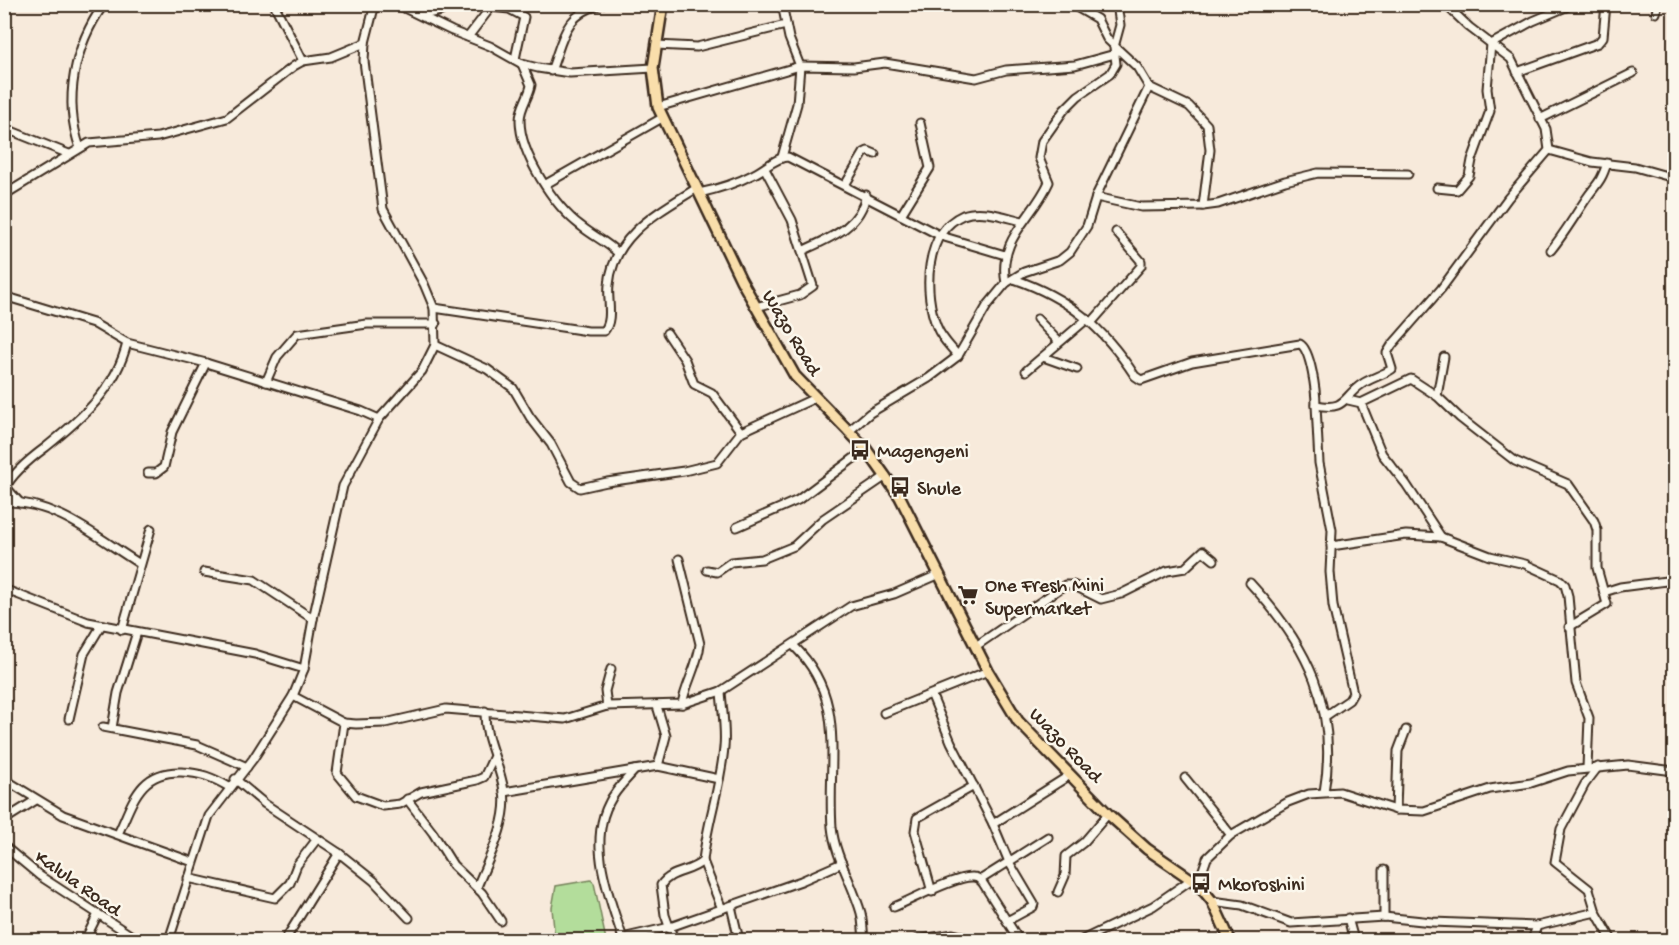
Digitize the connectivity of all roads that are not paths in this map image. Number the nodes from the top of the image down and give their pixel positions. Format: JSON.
{"nodes":[{"id":1,"x":104,"y":4,"type":"edge"},
{"id":2,"x":274,"y":4,"type":"edge"},
{"id":3,"x":375,"y":4,"type":"edge"},
{"id":4,"x":396,"y":4,"type":"edge"},
{"id":5,"x":451,"y":4,"type":"edge"},
{"id":6,"x":601,"y":4,"type":"edge"},
{"id":7,"x":663,"y":4,"type":"edge"},
{"id":8,"x":783,"y":4,"type":"edge"},
{"id":9,"x":1118,"y":4,"type":"edge"},
{"id":10,"x":1445,"y":4,"type":"edge"},
{"id":11,"x":1573,"y":4,"type":"edge"},
{"id":12,"x":1606,"y":4,"type":"edge"},
{"id":13,"x":1658,"y":4,"type":"edge"},
{"id":14,"x":1070,"y":5,"type":"edge"},
{"id":15,"x":1656,"y":13,"type":"dead end"},
{"id":16,"x":422,"y":15,"type":"junction"},
{"id":17,"x":786,"y":25,"type":"junction"},
{"id":18,"x":468,"y":37,"type":"junction"},
{"id":19,"x":365,"y":43,"type":"junction"},
{"id":20,"x":1491,"y":44,"type":"junction"},
{"id":21,"x":656,"y":45,"type":"junction"},
{"id":22,"x":1115,"y":54,"type":"junction"},
{"id":23,"x":1127,"y":57,"type":"junction"},
{"id":24,"x":303,"y":61,"type":"junction"},
{"id":25,"x":518,"y":62,"type":"junction"},
{"id":26,"x":800,"y":66,"type":"junction"},
{"id":27,"x":653,"y":68,"type":"junction"},
{"id":28,"x":551,"y":71,"type":"junction"},
{"id":29,"x":1517,"y":72,"type":"junction"},
{"id":30,"x":1634,"y":73,"type":"dead end"},
{"id":31,"x":1149,"y":87,"type":"junction"},
{"id":32,"x":658,"y":107,"type":"junction"},
{"id":33,"x":662,"y":118,"type":"junction"},
{"id":34,"x":1540,"y":119,"type":"junction"},
{"id":35,"x":920,"y":123,"type":"dead end"},
{"id":36,"x":4,"y":128,"type":"edge"},
{"id":37,"x":80,"y":148,"type":"junction"},
{"id":38,"x":1549,"y":150,"type":"junction"},
{"id":39,"x":69,"y":154,"type":"junction"},
{"id":40,"x":875,"y":154,"type":"dead end"},
{"id":41,"x":782,"y":157,"type":"junction"},
{"id":42,"x":1608,"y":163,"type":"junction"},
{"id":43,"x":765,"y":169,"type":"junction"},
{"id":44,"x":1408,"y":174,"type":"dead end"},
{"id":45,"x":1674,"y":178,"type":"edge"},
{"id":46,"x":546,"y":184,"type":"junction"},
{"id":47,"x":845,"y":185,"type":"junction"},
{"id":48,"x":1437,"y":188,"type":"dead end"},
{"id":49,"x":698,"y":191,"type":"junction"},
{"id":50,"x":4,"y":195,"type":"edge"},
{"id":51,"x":866,"y":195,"type":"junction"},
{"id":52,"x":1096,"y":197,"type":"junction"},
{"id":53,"x":1203,"y":206,"type":"junction"},
{"id":54,"x":901,"y":215,"type":"junction"},
{"id":55,"x":1022,"y":221,"type":"junction"},
{"id":56,"x":1116,"y":232,"type":"dead end"},
{"id":57,"x":941,"y":236,"type":"junction"},
{"id":58,"x":804,"y":250,"type":"junction"},
{"id":59,"x":1551,"y":250,"type":"dead end"},
{"id":60,"x":618,"y":253,"type":"junction"},
{"id":61,"x":1005,"y":255,"type":"junction"},
{"id":62,"x":1014,"y":279,"type":"junction"},
{"id":63,"x":1006,"y":283,"type":"junction"},
{"id":64,"x":4,"y":296,"type":"edge"},
{"id":65,"x":756,"y":307,"type":"junction"},
{"id":66,"x":434,"y":308,"type":"junction"},
{"id":67,"x":1037,"y":318,"type":"dead end"},
{"id":68,"x":1089,"y":321,"type":"junction"},
{"id":69,"x":436,"y":324,"type":"junction"},
{"id":70,"x":667,"y":333,"type":"dead end"},
{"id":71,"x":1059,"y":342,"type":"junction"},
{"id":72,"x":127,"y":343,"type":"junction"},
{"id":73,"x":435,"y":345,"type":"junction"},
{"id":74,"x":958,"y":356,"type":"junction"},
{"id":75,"x":1042,"y":357,"type":"junction"},
{"id":76,"x":1443,"y":357,"type":"dead end"},
{"id":77,"x":206,"y":363,"type":"junction"},
{"id":78,"x":1077,"y":369,"type":"dead end"},
{"id":79,"x":1026,"y":371,"type":"dead end"},
{"id":80,"x":266,"y":382,"type":"junction"},
{"id":81,"x":1437,"y":396,"type":"junction"},
{"id":82,"x":814,"y":398,"type":"junction"},
{"id":83,"x":1348,"y":400,"type":"junction"},
{"id":84,"x":1361,"y":403,"type":"junction"},
{"id":85,"x":1317,"y":405,"type":"junction"},
{"id":86,"x":379,"y":419,"type":"junction"},
{"id":87,"x":741,"y":432,"type":"junction"},
{"id":88,"x":848,"y":432,"type":"junction"},
{"id":89,"x":866,"y":449,"type":"junction"},
{"id":90,"x":148,"y":473,"type":"dead end"},
{"id":91,"x":886,"y":476,"type":"junction"},
{"id":92,"x":5,"y":487,"type":"edge"},
{"id":93,"x":4,"y":502,"type":"edge"},
{"id":94,"x":20,"y":503,"type":"junction"},
{"id":95,"x":737,"y":527,"type":"dead end"},
{"id":96,"x":151,"y":529,"type":"dead end"},
{"id":97,"x":1441,"y":537,"type":"junction"},
{"id":98,"x":1331,"y":546,"type":"junction"},
{"id":99,"x":679,"y":559,"type":"dead end"},
{"id":100,"x":1214,"y":560,"type":"dead end"},
{"id":101,"x":140,"y":564,"type":"junction"},
{"id":102,"x":707,"y":570,"type":"dead end"},
{"id":103,"x":204,"y":572,"type":"dead end"},
{"id":104,"x":940,"y":574,"type":"junction"},
{"id":105,"x":1674,"y":580,"type":"edge"},
{"id":106,"x":1250,"y":583,"type":"dead end"},
{"id":107,"x":4,"y":589,"type":"edge"},
{"id":108,"x":1604,"y":592,"type":"junction"},
{"id":109,"x":313,"y":619,"type":"junction"},
{"id":110,"x":101,"y":626,"type":"junction"},
{"id":111,"x":1569,"y":627,"type":"junction"},
{"id":112,"x":122,"y":630,"type":"junction"},
{"id":113,"x":137,"y":632,"type":"junction"},
{"id":114,"x":794,"y":646,"type":"junction"},
{"id":115,"x":976,"y":646,"type":"junction"},
{"id":116,"x":304,"y":669,"type":"junction"},
{"id":117,"x":611,"y":669,"type":"dead end"},
{"id":118,"x":988,"y":671,"type":"junction"},
{"id":119,"x":721,"y":691,"type":"junction"},
{"id":120,"x":293,"y":696,"type":"junction"},
{"id":121,"x":932,"y":696,"type":"junction"},
{"id":122,"x":681,"y":704,"type":"junction"},
{"id":123,"x":607,"y":706,"type":"junction"},
{"id":124,"x":657,"y":706,"type":"junction"},
{"id":125,"x":485,"y":711,"type":"junction"},
{"id":126,"x":884,"y":713,"type":"dead end"},
{"id":127,"x":1327,"y":715,"type":"junction"},
{"id":128,"x":69,"y":719,"type":"dead end"},
{"id":129,"x":345,"y":723,"type":"junction"},
{"id":130,"x":103,"y":726,"type":"dead end"},
{"id":131,"x":112,"y":728,"type":"junction"},
{"id":132,"x":1406,"y":730,"type":"dead end"},
{"id":133,"x":493,"y":758,"type":"junction"},
{"id":134,"x":658,"y":766,"type":"junction"},
{"id":135,"x":1598,"y":766,"type":"junction"},
{"id":136,"x":247,"y":767,"type":"junction"},
{"id":137,"x":1587,"y":768,"type":"junction"},
{"id":138,"x":635,"y":770,"type":"junction"},
{"id":139,"x":1674,"y":771,"type":"edge"},
{"id":140,"x":1070,"y":775,"type":"junction"},
{"id":141,"x":1185,"y":778,"type":"dead end"},
{"id":142,"x":4,"y":779,"type":"edge"},
{"id":143,"x":236,"y":779,"type":"junction"},
{"id":144,"x":719,"y":779,"type":"junction"},
{"id":145,"x":974,"y":786,"type":"junction"},
{"id":146,"x":229,"y":788,"type":"junction"},
{"id":147,"x":504,"y":792,"type":"junction"},
{"id":148,"x":1324,"y":792,"type":"junction"},
{"id":149,"x":406,"y":799,"type":"junction"},
{"id":150,"x":36,"y":800,"type":"junction"},
{"id":151,"x":1396,"y":810,"type":"junction"},
{"id":152,"x":1108,"y":814,"type":"junction"},
{"id":153,"x":4,"y":820,"type":"edge"},
{"id":154,"x":993,"y":824,"type":"junction"},
{"id":155,"x":118,"y":834,"type":"junction"},
{"id":156,"x":1231,"y":835,"type":"junction"},
{"id":157,"x":1048,"y":837,"type":"dead end"},
{"id":158,"x":317,"y":839,"type":"junction"},
{"id":159,"x":4,"y":846,"type":"edge"},
{"id":160,"x":339,"y":853,"type":"junction"},
{"id":161,"x":703,"y":861,"type":"junction"},
{"id":162,"x":193,"y":862,"type":"junction"},
{"id":163,"x":1009,"y":862,"type":"junction"},
{"id":164,"x":842,"y":863,"type":"junction"},
{"id":165,"x":1384,"y":870,"type":"dead end"},
{"id":166,"x":188,"y":878,"type":"junction"},
{"id":167,"x":981,"y":880,"type":"junction"},
{"id":168,"x":1195,"y":881,"type":"junction"},
{"id":169,"x":477,"y":887,"type":"junction"},
{"id":170,"x":932,"y":892,"type":"junction"},
{"id":171,"x":1058,"y":892,"type":"dead end"},
{"id":172,"x":1212,"y":901,"type":"junction"},
{"id":173,"x":731,"y":906,"type":"junction"},
{"id":174,"x":894,"y":907,"type":"dead end"},
{"id":175,"x":722,"y":909,"type":"junction"},
{"id":176,"x":1596,"y":912,"type":"junction"},
{"id":177,"x":97,"y":916,"type":"junction"},
{"id":178,"x":1384,"y":917,"type":"junction"},
{"id":179,"x":409,"y":918,"type":"dead end"},
{"id":180,"x":1348,"y":918,"type":"junction"},
{"id":181,"x":501,"y":921,"type":"dead end"},
{"id":182,"x":1007,"y":921,"type":"junction"},
{"id":183,"x":670,"y":927,"type":"junction"},
{"id":184,"x":1537,"y":927,"type":"junction"},
{"id":185,"x":643,"y":938,"type":"edge"},
{"id":186,"x":623,"y":939,"type":"edge"},
{"id":187,"x":85,"y":940,"type":"edge"},
{"id":188,"x":138,"y":940,"type":"edge"},
{"id":189,"x":169,"y":940,"type":"edge"},
{"id":190,"x":285,"y":940,"type":"edge"},
{"id":191,"x":674,"y":940,"type":"edge"},
{"id":192,"x":739,"y":940,"type":"edge"},
{"id":193,"x":864,"y":940,"type":"edge"},
{"id":194,"x":917,"y":940,"type":"edge"},
{"id":195,"x":966,"y":940,"type":"edge"},
{"id":196,"x":1019,"y":940,"type":"edge"},
{"id":197,"x":1082,"y":940,"type":"edge"},
{"id":198,"x":1230,"y":940,"type":"edge"},
{"id":199,"x":1354,"y":940,"type":"edge"},
{"id":200,"x":1532,"y":940,"type":"edge"},
{"id":201,"x":1612,"y":940,"type":"edge"}],
"edges":[{"from":1,"to":37,"type":"street"},
{"from":2,"to":24,"type":"street"},
{"from":3,"to":19,"type":"street"},
{"from":4,"to":16,"type":"street"},
{"from":5,"to":16,"type":"street"},
{"from":6,"to":28,"type":"street"},
{"from":7,"to":21,"type":"main road","name":"Wazo Road"},
{"from":8,"to":17,"type":"street"},
{"from":9,"to":22,"type":"street"},
{"from":10,"to":20,"type":"street"},
{"from":11,"to":20,"type":"street"},
{"from":12,"to":29,"type":"street"},
{"from":13,"to":15,"type":"street"},
{"from":14,"to":22,"type":"street"},
{"from":16,"to":18,"type":"street"},
{"from":17,"to":21,"type":"street"},
{"from":17,"to":26,"type":"street"},
{"from":18,"to":25,"type":"street"},
{"from":18,"to":25,"type":"street"},
{"from":19,"to":24,"type":"street"},
{"from":19,"to":66,"type":"street"},
{"from":20,"to":29,"type":"street"},
{"from":20,"to":48,"type":"street"},
{"from":21,"to":27,"type":"main road","name":"Wazo Road"},
{"from":22,"to":23,"type":"street"},
{"from":22,"to":23,"type":"street"},
{"from":22,"to":26,"type":"street"},
{"from":22,"to":55,"type":"street"},
{"from":23,"to":31,"type":"street"},
{"from":24,"to":37,"type":"street"},
{"from":25,"to":28,"type":"street"},
{"from":25,"to":46,"type":"street"},
{"from":26,"to":32,"type":"street"},
{"from":26,"to":41,"type":"street"},
{"from":27,"to":28,"type":"street"},
{"from":27,"to":32,"type":"main road","name":"Wazo Road"},
{"from":29,"to":34,"type":"street"},
{"from":30,"to":34,"type":"street"},
{"from":31,"to":52,"type":"street"},
{"from":31,"to":53,"type":"street"},
{"from":32,"to":33,"type":"main road","name":"Wazo Road"},
{"from":33,"to":46,"type":"street"},
{"from":33,"to":49,"type":"main road","name":"Wazo Road"},
{"from":34,"to":38,"type":"street"},
{"from":35,"to":54,"type":"street"},
{"from":36,"to":39,"type":"street"},
{"from":37,"to":39,"type":"street"},
{"from":38,"to":42,"type":"street"},
{"from":38,"to":83,"type":"street"},
{"from":39,"to":50,"type":"street"},
{"from":40,"to":47,"type":"street"},
{"from":41,"to":43,"type":"street"},
{"from":41,"to":47,"type":"street"},
{"from":42,"to":45,"type":"street"},
{"from":42,"to":59,"type":"street"},
{"from":43,"to":49,"type":"street"},
{"from":43,"to":58,"type":"street"},
{"from":44,"to":53,"type":"street"},
{"from":46,"to":60,"type":"street"},
{"from":47,"to":51,"type":"street"},
{"from":49,"to":60,"type":"street"},
{"from":49,"to":65,"type":"main road","name":"Wazo Road"},
{"from":51,"to":54,"type":"street"},
{"from":51,"to":58,"type":"street"},
{"from":52,"to":53,"type":"street"},
{"from":52,"to":62,"type":"street"},
{"from":54,"to":57,"type":"street"},
{"from":55,"to":57,"type":"street"},
{"from":55,"to":61,"type":"street"},
{"from":56,"to":68,"type":"street"},
{"from":57,"to":61,"type":"street"},
{"from":57,"to":74,"type":"street"},
{"from":58,"to":65,"type":"street"},
{"from":60,"to":66,"type":"street"},
{"from":61,"to":63,"type":"street"},
{"from":62,"to":63,"type":"street"},
{"from":62,"to":68,"type":"street"},
{"from":63,"to":74,"type":"street"},
{"from":64,"to":72,"type":"street"},
{"from":65,"to":82,"type":"main road","name":"Wazo Road"},
{"from":66,"to":69,"type":"street"},
{"from":67,"to":71,"type":"street"},
{"from":68,"to":71,"type":"street"},
{"from":68,"to":85,"type":"street"},
{"from":69,"to":73,"type":"street"},
{"from":69,"to":80,"type":"street"},
{"from":70,"to":87,"type":"street"},
{"from":71,"to":75,"type":"street"},
{"from":72,"to":77,"type":"street"},
{"from":72,"to":92,"type":"street"},
{"from":73,"to":86,"type":"street"},
{"from":73,"to":87,"type":"street"},
{"from":74,"to":88,"type":"street"},
{"from":75,"to":78,"type":"street"},
{"from":75,"to":79,"type":"street"},
{"from":76,"to":81,"type":"street"},
{"from":77,"to":80,"type":"street"},
{"from":77,"to":90,"type":"street"},
{"from":80,"to":86,"type":"street"},
{"from":81,"to":84,"type":"street"},
{"from":81,"to":108,"type":"street"},
{"from":82,"to":87,"type":"street"},
{"from":82,"to":88,"type":"main road","name":"Wazo Road"},
{"from":83,"to":84,"type":"street"},
{"from":83,"to":85,"type":"street"},
{"from":84,"to":97,"type":"street"},
{"from":85,"to":98,"type":"street"},
{"from":86,"to":109,"type":"street"},
{"from":88,"to":89,"type":"main road","name":"Wazo Road"},
{"from":89,"to":91,"type":"main road","name":"Wazo Road"},
{"from":89,"to":95,"type":"street"},
{"from":91,"to":102,"type":"street"},
{"from":91,"to":104,"type":"main road","name":"Wazo Road"},
{"from":92,"to":94,"type":"street"},
{"from":93,"to":94,"type":"street"},
{"from":94,"to":101,"type":"street"},
{"from":96,"to":101,"type":"street"},
{"from":97,"to":98,"type":"street"},
{"from":97,"to":111,"type":"street"},
{"from":98,"to":127,"type":"street"},
{"from":99,"to":122,"type":"street"},
{"from":100,"to":115,"type":"street"},
{"from":101,"to":112,"type":"street"},
{"from":103,"to":109,"type":"street"},
{"from":104,"to":114,"type":"street"},
{"from":104,"to":115,"type":"main road","name":"Wazo Road"},
{"from":105,"to":108,"type":"street"},
{"from":106,"to":127,"type":"street"},
{"from":107,"to":110,"type":"street"},
{"from":108,"to":111,"type":"street"},
{"from":109,"to":116,"type":"street"},
{"from":110,"to":112,"type":"street"},
{"from":110,"to":128,"type":"street"},
{"from":111,"to":137,"type":"street"},
{"from":112,"to":113,"type":"street"},
{"from":113,"to":116,"type":"street"},
{"from":113,"to":131,"type":"street"},
{"from":114,"to":119,"type":"street"},
{"from":114,"to":164,"type":"street"},
{"from":115,"to":118,"type":"main road","name":"Wazo Road"},
{"from":116,"to":120,"type":"street"},
{"from":117,"to":123,"type":"street"},
{"from":118,"to":121,"type":"street"},
{"from":118,"to":140,"type":"main road","name":"Wazo Road"},
{"from":119,"to":122,"type":"street"},
{"from":119,"to":144,"type":"street"},
{"from":120,"to":129,"type":"street"},
{"from":120,"to":136,"type":"street"},
{"from":121,"to":126,"type":"street"},
{"from":121,"to":145,"type":"street"},
{"from":122,"to":124,"type":"street"},
{"from":123,"to":124,"type":"street"},
{"from":123,"to":125,"type":"street"},
{"from":124,"to":134,"type":"street"},
{"from":125,"to":129,"type":"street"},
{"from":125,"to":133,"type":"street"},
{"from":127,"to":148,"type":"street"},
{"from":129,"to":149,"type":"street"},
{"from":130,"to":131,"type":"street"},
{"from":131,"to":136,"type":"street"},
{"from":132,"to":151,"type":"street"},
{"from":133,"to":147,"type":"street"},
{"from":133,"to":149,"type":"street"},
{"from":134,"to":138,"type":"street"},
{"from":134,"to":144,"type":"street"},
{"from":135,"to":137,"type":"street"},
{"from":135,"to":139,"type":"street"},
{"from":135,"to":176,"type":"street"},
{"from":136,"to":143,"type":"street"},
{"from":137,"to":151,"type":"street"},
{"from":138,"to":147,"type":"street"},
{"from":138,"to":186,"type":"street"},
{"from":140,"to":152,"type":"main road","name":"Wazo Road"},
{"from":140,"to":154,"type":"street"},
{"from":141,"to":156,"type":"street"},
{"from":142,"to":150,"type":"street"},
{"from":143,"to":146,"type":"street"},
{"from":143,"to":158,"type":"street"},
{"from":144,"to":161,"type":"street"},
{"from":145,"to":154,"type":"street"},
{"from":145,"to":170,"type":"street"},
{"from":146,"to":155,"type":"street"},
{"from":146,"to":162,"type":"street"},
{"from":147,"to":169,"type":"street"},
{"from":148,"to":151,"type":"street"},
{"from":148,"to":156,"type":"street"},
{"from":149,"to":169,"type":"street"},
{"from":150,"to":153,"type":"street"},
{"from":150,"to":155,"type":"street"},
{"from":152,"to":168,"type":"main road","name":"Wazo Road"},
{"from":152,"to":171,"type":"street"},
{"from":154,"to":163,"type":"street"},
{"from":155,"to":162,"type":"street"},
{"from":156,"to":168,"type":"street"},
{"from":157,"to":163,"type":"street"},
{"from":158,"to":160,"type":"street"},
{"from":158,"to":166,"type":"street"},
{"from":159,"to":177,"type":"street","name":"Kalula Road"},
{"from":160,"to":179,"type":"street"},
{"from":160,"to":190,"type":"street"},
{"from":161,"to":175,"type":"street"},
{"from":161,"to":183,"type":"street"},
{"from":162,"to":166,"type":"street"},
{"from":163,"to":167,"type":"street"},
{"from":163,"to":182,"type":"street"},
{"from":164,"to":173,"type":"street"},
{"from":164,"to":193,"type":"street"},
{"from":165,"to":178,"type":"street"},
{"from":166,"to":189,"type":"street"},
{"from":167,"to":170,"type":"street"},
{"from":167,"to":182,"type":"street"},
{"from":168,"to":172,"type":"main road","name":"Wazo Road"},
{"from":168,"to":197,"type":"street"},
{"from":169,"to":181,"type":"street"},
{"from":170,"to":174,"type":"street"},
{"from":172,"to":180,"type":"street"},
{"from":172,"to":198,"type":"main road","name":"Wazo Road"},
{"from":173,"to":175,"type":"street"},
{"from":173,"to":192,"type":"street"},
{"from":175,"to":183,"type":"street"},
{"from":176,"to":184,"type":"street"},
{"from":176,"to":201,"type":"street"},
{"from":177,"to":187,"type":"street"},
{"from":177,"to":188,"type":"street","name":"Kalula Road"},
{"from":178,"to":180,"type":"street"},
{"from":178,"to":184,"type":"street"},
{"from":180,"to":199,"type":"street"},
{"from":182,"to":196,"type":"street"},
{"from":183,"to":185,"type":"street"},
{"from":183,"to":191,"type":"street"},
{"from":184,"to":200,"type":"street"},
{"from":185,"to":186,"type":"street"},
{"from":194,"to":195,"type":"street"}]}
